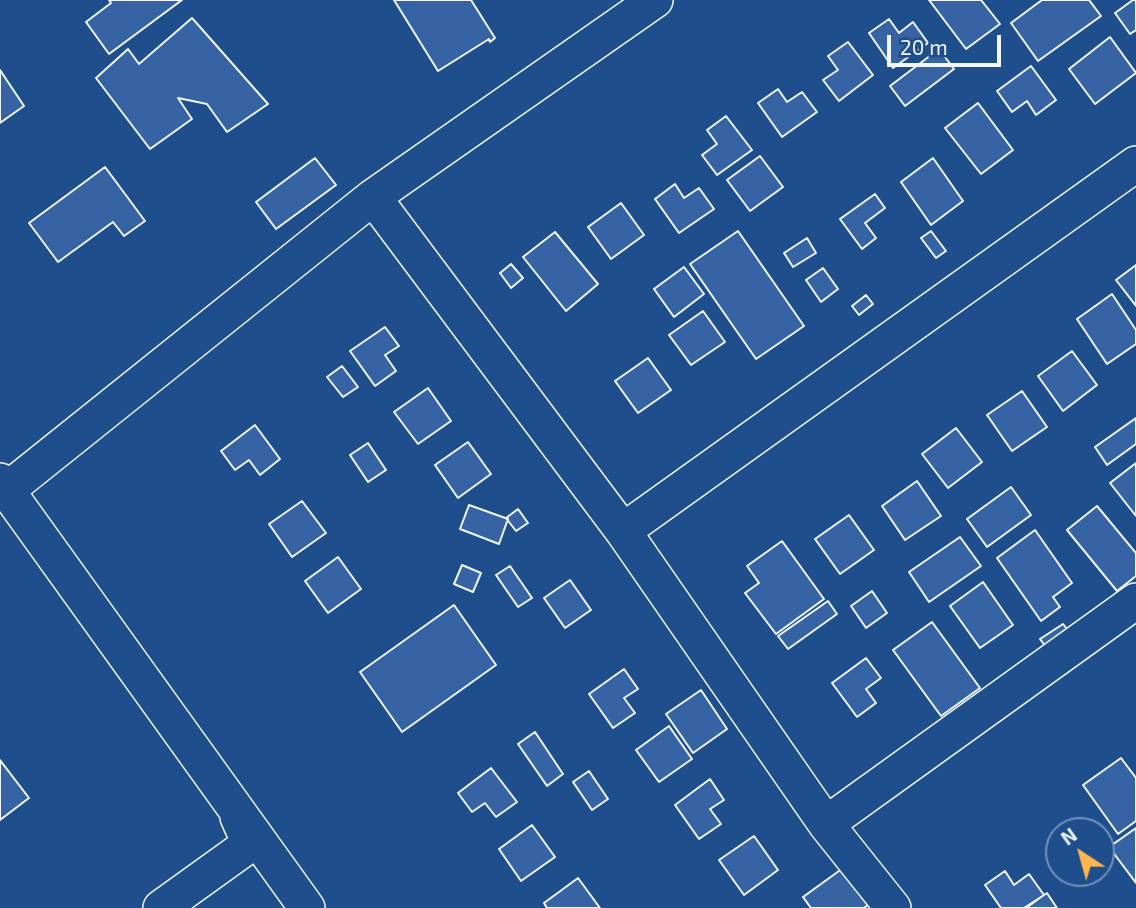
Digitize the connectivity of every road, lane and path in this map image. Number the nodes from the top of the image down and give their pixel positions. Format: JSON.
{"nodes":[{"id":1,"x":655,"y":0,"type":"edge"},
{"id":2,"x":1136,"y":164,"type":"edge"},
{"id":3,"x":373,"y":197,"type":"junction"},
{"id":4,"x":4,"y":486,"type":"edge"},
{"id":5,"x":623,"y":531,"type":"junction"},
{"id":6,"x":1136,"y":601,"type":"edge"},
{"id":7,"x":235,"y":811,"type":"junction"},
{"id":8,"x":827,"y":824,"type":"junction"},
{"id":9,"x":161,"y":908,"type":"edge"},
{"id":10,"x":307,"y":908,"type":"edge"},
{"id":11,"x":893,"y":908,"type":"edge"}],
"edges":[{"from":1,"to":3,"type":"street"},
{"from":2,"to":5,"type":"street"},
{"from":3,"to":4,"type":"street"},
{"from":3,"to":5,"type":"street"},
{"from":4,"to":7,"type":"street"},
{"from":5,"to":8,"type":"street"},
{"from":6,"to":8,"type":"street"},
{"from":7,"to":9,"type":"street"},
{"from":7,"to":10,"type":"street"},
{"from":8,"to":11,"type":"street"}]}
